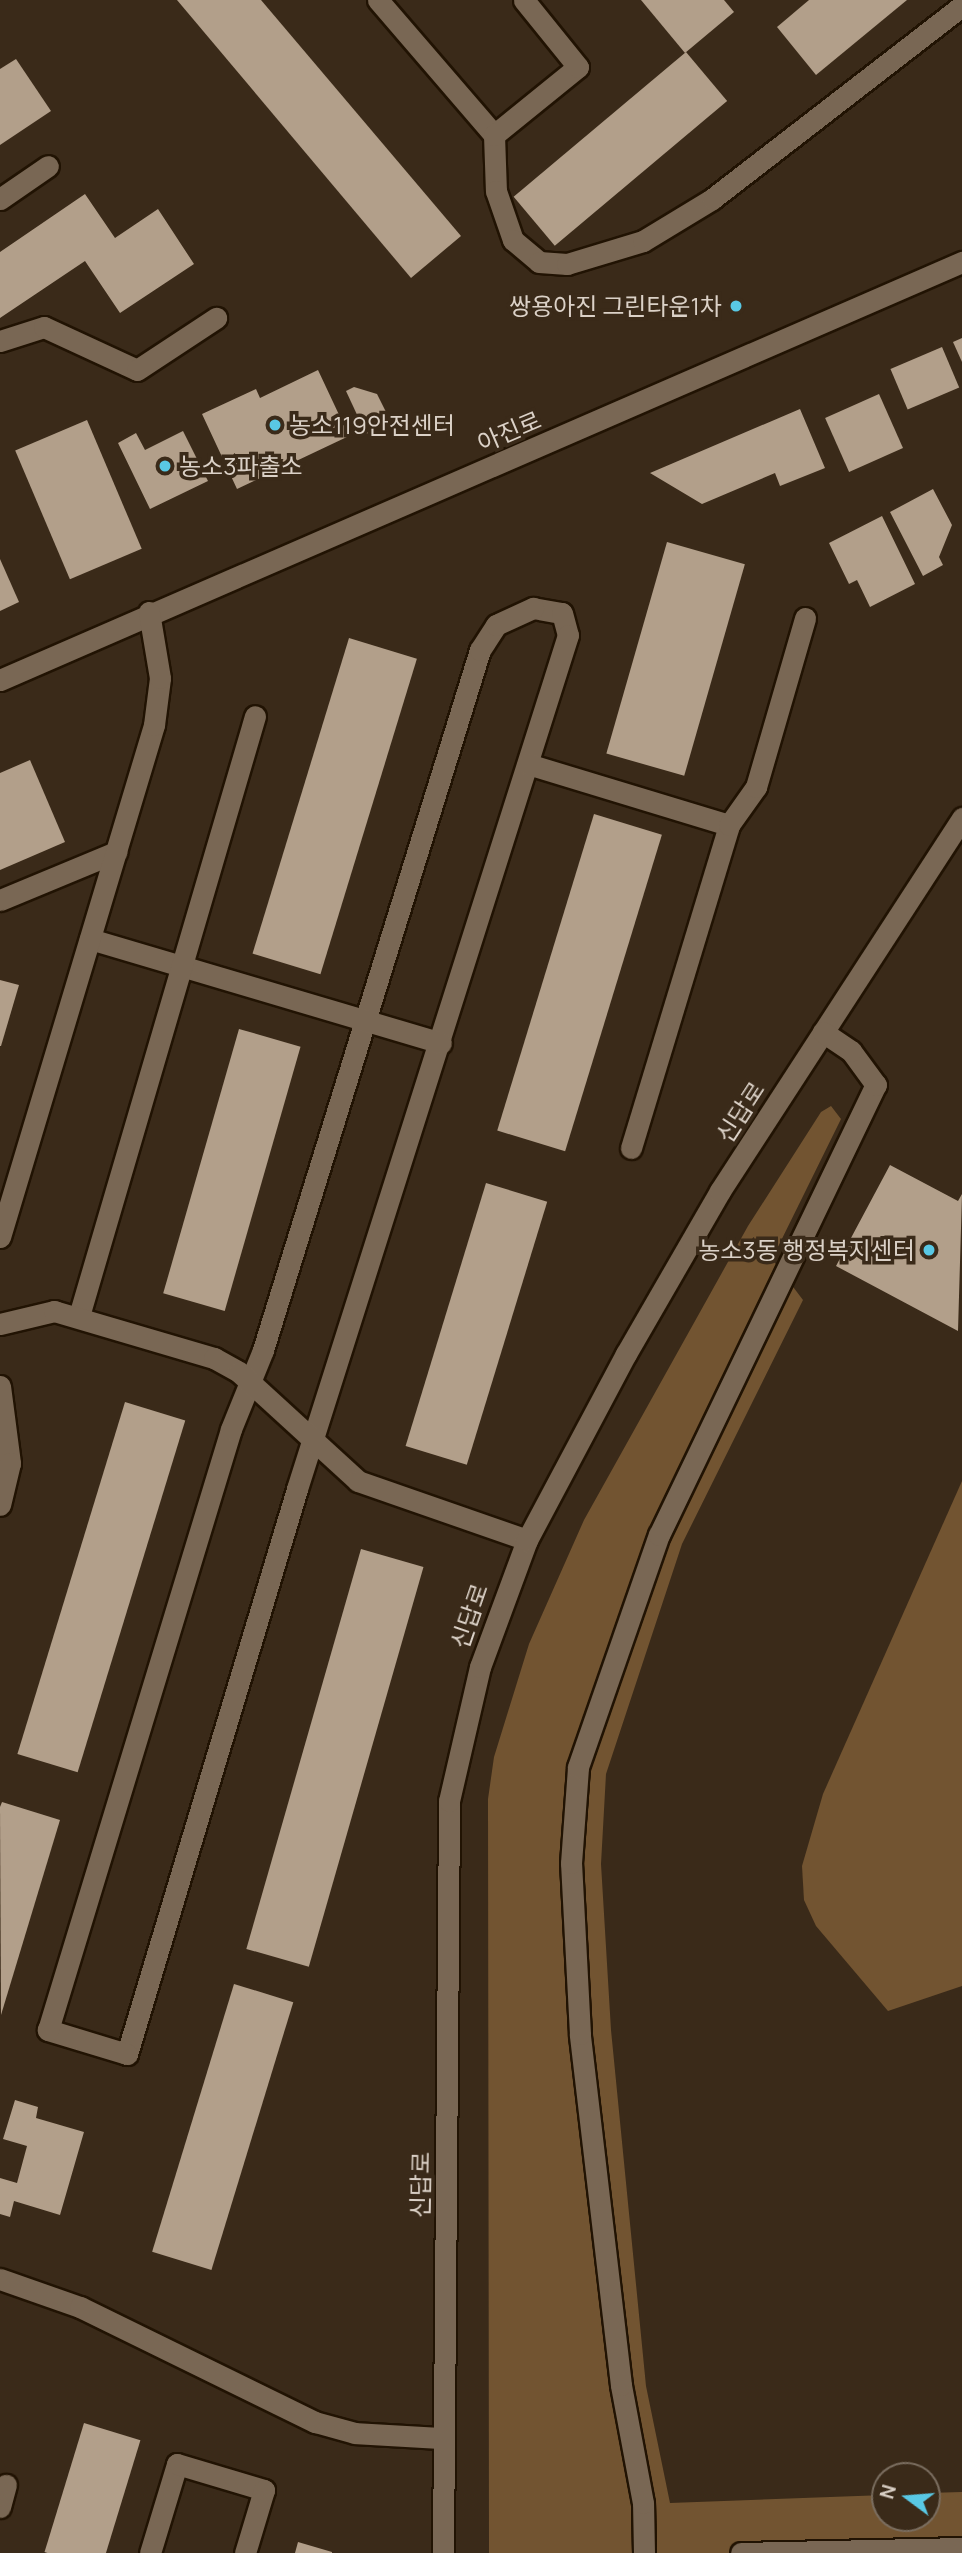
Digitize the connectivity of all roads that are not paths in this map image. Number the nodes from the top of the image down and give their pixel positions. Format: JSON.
{"nodes":[{"id":1,"x":378,"y":0,"type":"edge"},
{"id":2,"x":524,"y":0,"type":"edge"},
{"id":3,"x":962,"y":6,"type":"edge"},
{"id":4,"x":494,"y":135,"type":"junction"},
{"id":5,"x":48,"y":166,"type":"dead end"},
{"id":6,"x":0,"y":199,"type":"edge"},
{"id":7,"x":962,"y":262,"type":"edge"},
{"id":8,"x":216,"y":318,"type":"dead end"},
{"id":9,"x":0,"y":341,"type":"edge"},
{"id":10,"x":149,"y":612,"type":"junction"},
{"id":11,"x":805,"y":618,"type":"dead end"},
{"id":12,"x":0,"y":680,"type":"edge"},
{"id":13,"x":256,"y":716,"type":"dead end"},
{"id":14,"x":528,"y":764,"type":"junction"},
{"id":15,"x":962,"y":818,"type":"edge"},
{"id":16,"x":729,"y":825,"type":"junction"},
{"id":17,"x":116,"y":852,"type":"junction"},
{"id":18,"x":0,"y":900,"type":"edge"},
{"id":19,"x":90,"y":939,"type":"junction"},
{"id":20,"x":182,"y":966,"type":"junction"},
{"id":21,"x":365,"y":1020,"type":"junction"},
{"id":22,"x":823,"y":1032,"type":"junction"},
{"id":23,"x":441,"y":1043,"type":"junction"},
{"id":24,"x":631,"y":1148,"type":"dead end"},
{"id":25,"x":0,"y":1237,"type":"edge"},
{"id":26,"x":79,"y":1316,"type":"junction"},
{"id":27,"x":0,"y":1324,"type":"edge"},
{"id":28,"x":250,"y":1382,"type":"junction"},
{"id":29,"x":0,"y":1386,"type":"edge"},
{"id":30,"x":313,"y":1444,"type":"junction"},
{"id":31,"x":0,"y":1505,"type":"edge"},
{"id":32,"x":527,"y":1540,"type":"junction"},
{"id":33,"x":0,"y":2279,"type":"edge"},
{"id":34,"x":443,"y":2438,"type":"junction"},
{"id":35,"x":6,"y":2485,"type":"dead end"},
{"id":36,"x":0,"y":2507,"type":"edge"},
{"id":37,"x":962,"y":2548,"type":"edge"},
{"id":38,"x":150,"y":2553,"type":"edge"},
{"id":39,"x":245,"y":2553,"type":"edge"},
{"id":40,"x":443,"y":2553,"type":"edge"},
{"id":41,"x":644,"y":2553,"type":"edge"},
{"id":42,"x":741,"y":2553,"type":"edge"}],
"edges":[{"from":1,"to":4,"type":"street"},
{"from":2,"to":4,"type":"street"},
{"from":3,"to":4,"type":"street"},
{"from":5,"to":6,"type":"street"},
{"from":7,"to":10,"type":"street","name":"아진로"},
{"from":8,"to":9,"type":"street"},
{"from":10,"to":12,"type":"street","name":"아진로"},
{"from":10,"to":17,"type":"street"},
{"from":11,"to":16,"type":"street"},
{"from":13,"to":20,"type":"street"},
{"from":14,"to":16,"type":"street"},
{"from":14,"to":21,"type":"street"},
{"from":14,"to":23,"type":"street"},
{"from":15,"to":22,"type":"street","name":"신답로"},
{"from":16,"to":24,"type":"street"},
{"from":17,"to":18,"type":"street"},
{"from":17,"to":19,"type":"street"},
{"from":19,"to":20,"type":"street"},
{"from":19,"to":25,"type":"street"},
{"from":20,"to":21,"type":"street"},
{"from":20,"to":26,"type":"street"},
{"from":21,"to":23,"type":"street"},
{"from":21,"to":28,"type":"street"},
{"from":22,"to":32,"type":"street","name":"신답로"},
{"from":22,"to":41,"type":"street"},
{"from":23,"to":30,"type":"street"},
{"from":26,"to":27,"type":"street"},
{"from":26,"to":28,"type":"street"},
{"from":28,"to":30,"type":"street"},
{"from":28,"to":30,"type":"street"},
{"from":29,"to":31,"type":"street"},
{"from":30,"to":32,"type":"street"},
{"from":32,"to":34,"type":"street","name":"신답로"},
{"from":33,"to":34,"type":"street"},
{"from":34,"to":40,"type":"street","name":"신답로"},
{"from":35,"to":36,"type":"street"},
{"from":37,"to":42,"type":"street"},
{"from":38,"to":39,"type":"street"}]}
